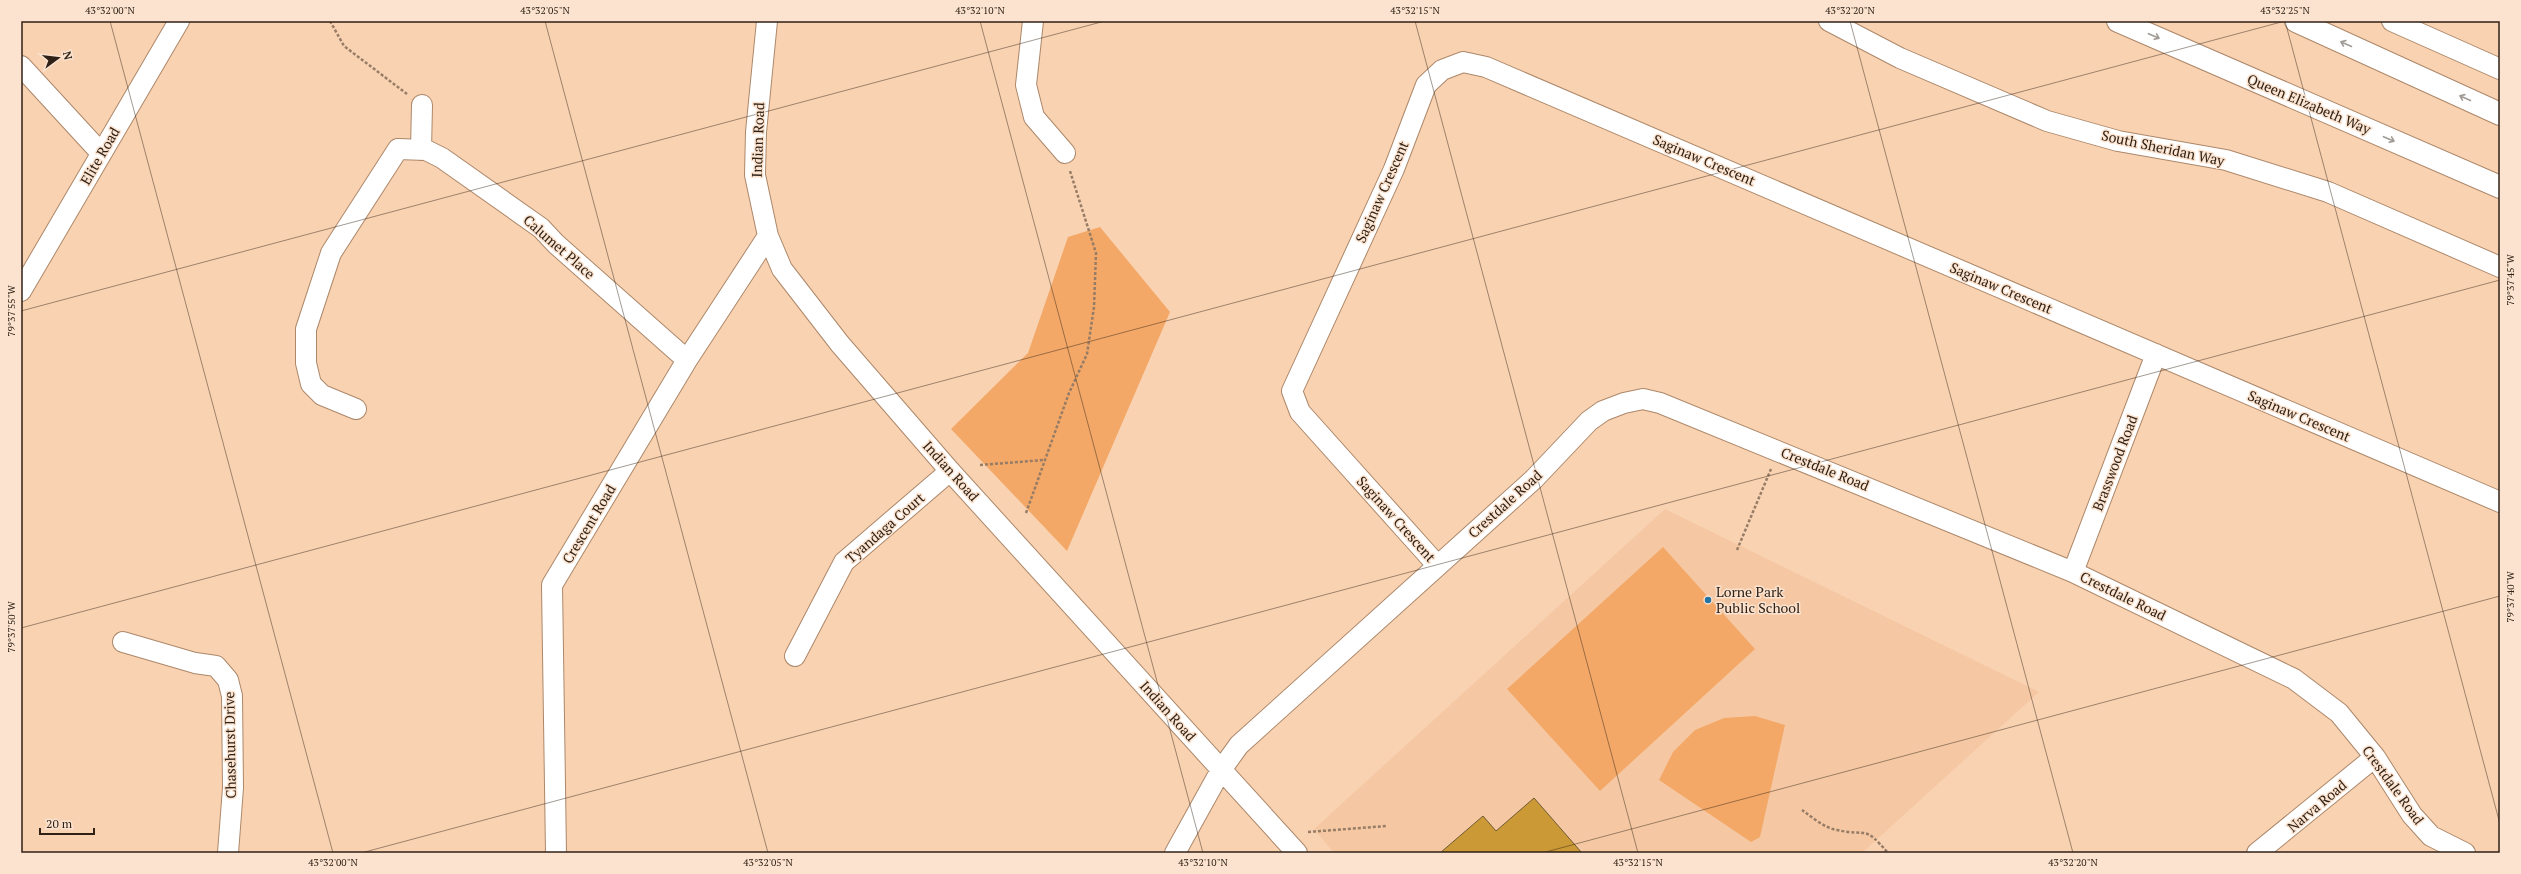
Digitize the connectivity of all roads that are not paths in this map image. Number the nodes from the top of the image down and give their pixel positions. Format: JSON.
{"nodes":[{"id":1,"x":179,"y":21,"type":"edge"},
{"id":2,"x":767,"y":21,"type":"edge"},
{"id":3,"x":1033,"y":21,"type":"edge"},
{"id":4,"x":1829,"y":21,"type":"edge"},
{"id":5,"x":2118,"y":21,"type":"edge"},
{"id":6,"x":2296,"y":21,"type":"edge"},
{"id":7,"x":2392,"y":21,"type":"edge"},
{"id":8,"x":21,"y":66,"type":"edge"},
{"id":9,"x":2500,"y":69,"type":"edge"},
{"id":10,"x":422,"y":105,"type":"road end"},
{"id":11,"x":2500,"y":114,"type":"edge"},
{"id":12,"x":421,"y":150,"type":"junction"},
{"id":13,"x":101,"y":153,"type":"junction"},
{"id":14,"x":1064,"y":153,"type":"road end"},
{"id":15,"x":2500,"y":187,"type":"edge"},
{"id":16,"x":768,"y":236,"type":"junction"},
{"id":17,"x":2500,"y":267,"type":"edge"},
{"id":18,"x":21,"y":291,"type":"edge"},
{"id":19,"x":2156,"y":354,"type":"junction"},
{"id":20,"x":687,"y":360,"type":"junction"},
{"id":21,"x":356,"y":409,"type":"dead end"},
{"id":22,"x":950,"y":471,"type":"junction"},
{"id":23,"x":2500,"y":502,"type":"edge"},
{"id":24,"x":1437,"y":565,"type":"junction"},
{"id":25,"x":2073,"y":572,"type":"junction"},
{"id":26,"x":123,"y":642,"type":"dead end"},
{"id":27,"x":795,"y":656,"type":"dead end"},
{"id":28,"x":2375,"y":757,"type":"junction"},
{"id":29,"x":1221,"y":770,"type":"junction"},
{"id":30,"x":228,"y":853,"type":"edge"},
{"id":31,"x":556,"y":853,"type":"edge"},
{"id":32,"x":1175,"y":853,"type":"edge"},
{"id":33,"x":1297,"y":853,"type":"edge"},
{"id":34,"x":2257,"y":853,"type":"edge"},
{"id":35,"x":2465,"y":853,"type":"edge"}],
"edges":[{"from":1,"to":13,"type":"street","name":"Elite Road"},
{"from":2,"to":16,"type":"street","name":"Indian Road"},
{"from":3,"to":14,"type":"street"},
{"from":4,"to":17,"type":"street","name":"South Sheridan Way"},
{"from":5,"to":15,"type":"highway","name":"Queen Elizabeth Way","one_way":true},
{"from":11,"to":6,"type":"highway","one_way":true},
{"from":7,"to":9,"type":"street"},
{"from":8,"to":13,"type":"street"},
{"from":10,"to":12,"type":"street"},
{"from":12,"to":20,"type":"street","name":"Calumet Place"},
{"from":12,"to":21,"type":"street","name":"Calumet Place"},
{"from":13,"to":18,"type":"street","name":"Elite Road"},
{"from":16,"to":20,"type":"street","name":"Crescent Road"},
{"from":16,"to":22,"type":"street","name":"Indian Road"},
{"from":19,"to":23,"type":"street","name":"Saginaw Crescent"},
{"from":19,"to":24,"type":"street","name":"Saginaw Crescent"},
{"from":19,"to":25,"type":"street","name":"Brasswood Road"},
{"from":20,"to":31,"type":"street","name":"Crescent Road"},
{"from":22,"to":27,"type":"street","name":"Tyandaga Court"},
{"from":22,"to":29,"type":"street","name":"Indian Road"},
{"from":24,"to":25,"type":"street","name":"Crestdale Road"},
{"from":24,"to":29,"type":"street","name":"Crestdale Road"},
{"from":25,"to":28,"type":"street","name":"Crestdale Road"},
{"from":26,"to":30,"type":"street","name":"Chasehurst Drive"},
{"from":28,"to":34,"type":"street","name":"Narva Road"},
{"from":28,"to":35,"type":"street","name":"Crestdale Road"},
{"from":29,"to":32,"type":"street","name":"Crestdale Road"},
{"from":29,"to":33,"type":"street","name":"Indian Road"}]}
